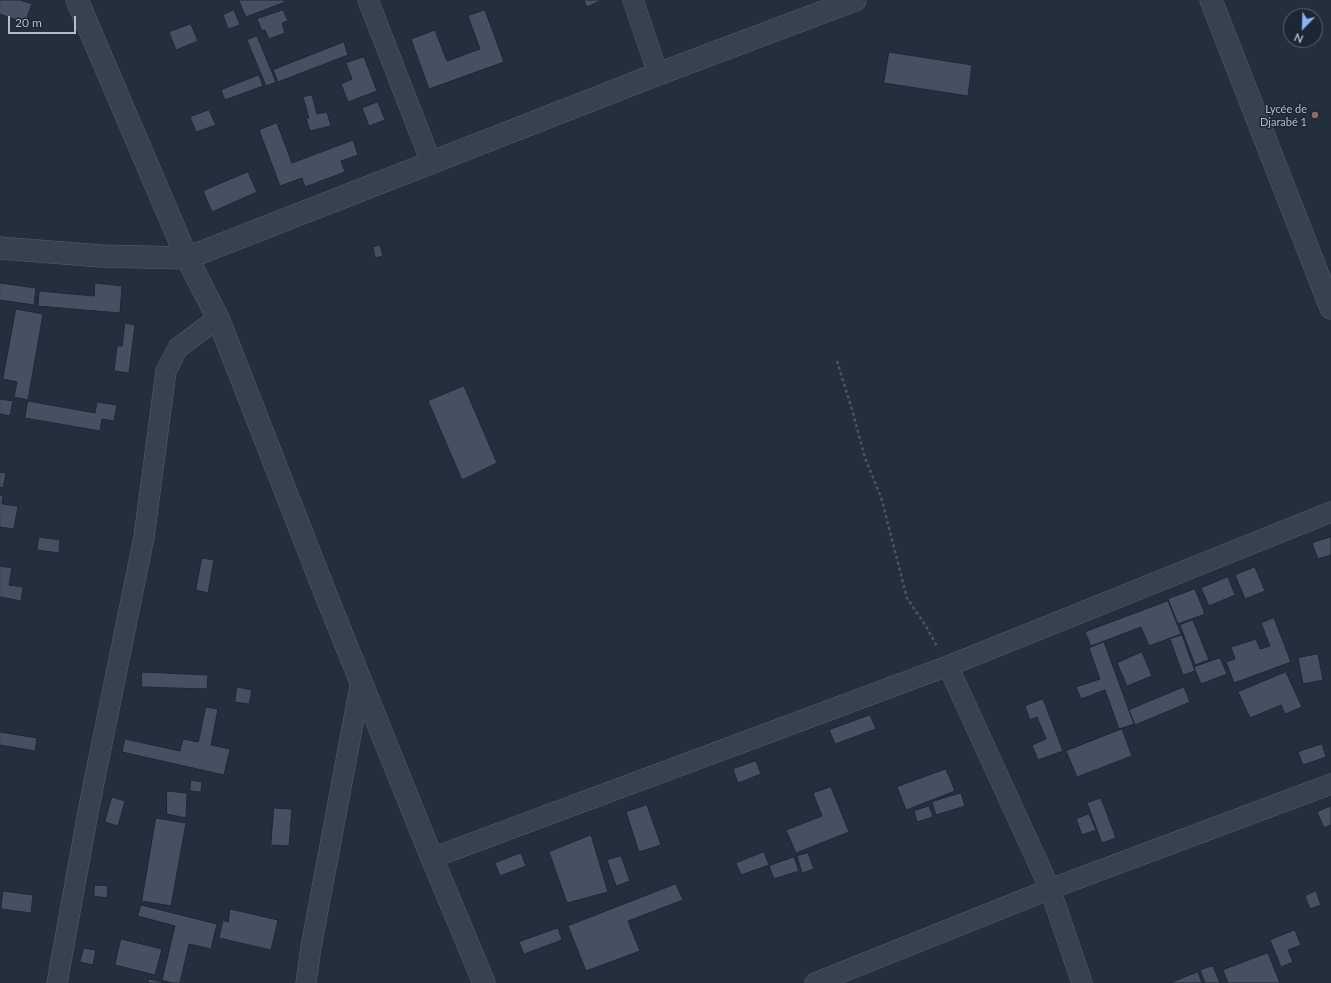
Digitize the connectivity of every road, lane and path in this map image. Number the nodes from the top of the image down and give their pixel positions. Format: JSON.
{"nodes":[{"id":1,"x":77,"y":0,"type":"edge"},
{"id":2,"x":368,"y":0,"type":"edge"},
{"id":3,"x":633,"y":0,"type":"edge"},
{"id":4,"x":855,"y":0,"type":"edge"},
{"id":5,"x":1212,"y":0,"type":"edge"},
{"id":6,"x":658,"y":74,"type":"junction"},
{"id":7,"x":431,"y":162,"type":"junction"},
{"id":8,"x":0,"y":248,"type":"edge"},
{"id":9,"x":187,"y":258,"type":"junction"},
{"id":10,"x":1331,"y":308,"type":"edge"},
{"id":11,"x":218,"y":318,"type":"junction"},
{"id":12,"x":836,"y":361,"type":"dead end"},
{"id":13,"x":1331,"y":512,"type":"edge"},
{"id":14,"x":948,"y":666,"type":"junction"},
{"id":15,"x":361,"y":681,"type":"junction"},
{"id":16,"x":1331,"y":784,"type":"edge"},
{"id":17,"x":432,"y":858,"type":"junction"},
{"id":18,"x":1050,"y":889,"type":"junction"},
{"id":19,"x":57,"y":983,"type":"edge"},
{"id":20,"x":306,"y":983,"type":"edge"},
{"id":21,"x":484,"y":983,"type":"edge"},
{"id":22,"x":815,"y":983,"type":"edge"},
{"id":23,"x":1082,"y":983,"type":"edge"}],
"edges":[{"from":1,"to":9,"type":"street"},
{"from":2,"to":7,"type":"street"},
{"from":3,"to":6,"type":"street"},
{"from":4,"to":6,"type":"street"},
{"from":5,"to":10,"type":"street"},
{"from":6,"to":7,"type":"street"},
{"from":7,"to":9,"type":"street"},
{"from":8,"to":9,"type":"street"},
{"from":9,"to":11,"type":"street"},
{"from":11,"to":15,"type":"street"},
{"from":11,"to":19,"type":"street"},
{"from":12,"to":14,"type":"path"},
{"from":13,"to":14,"type":"street"},
{"from":14,"to":17,"type":"street"},
{"from":14,"to":18,"type":"street"},
{"from":15,"to":17,"type":"street"},
{"from":15,"to":20,"type":"street"},
{"from":16,"to":18,"type":"street"},
{"from":17,"to":21,"type":"street"},
{"from":18,"to":22,"type":"street"},
{"from":18,"to":23,"type":"street"}]}
